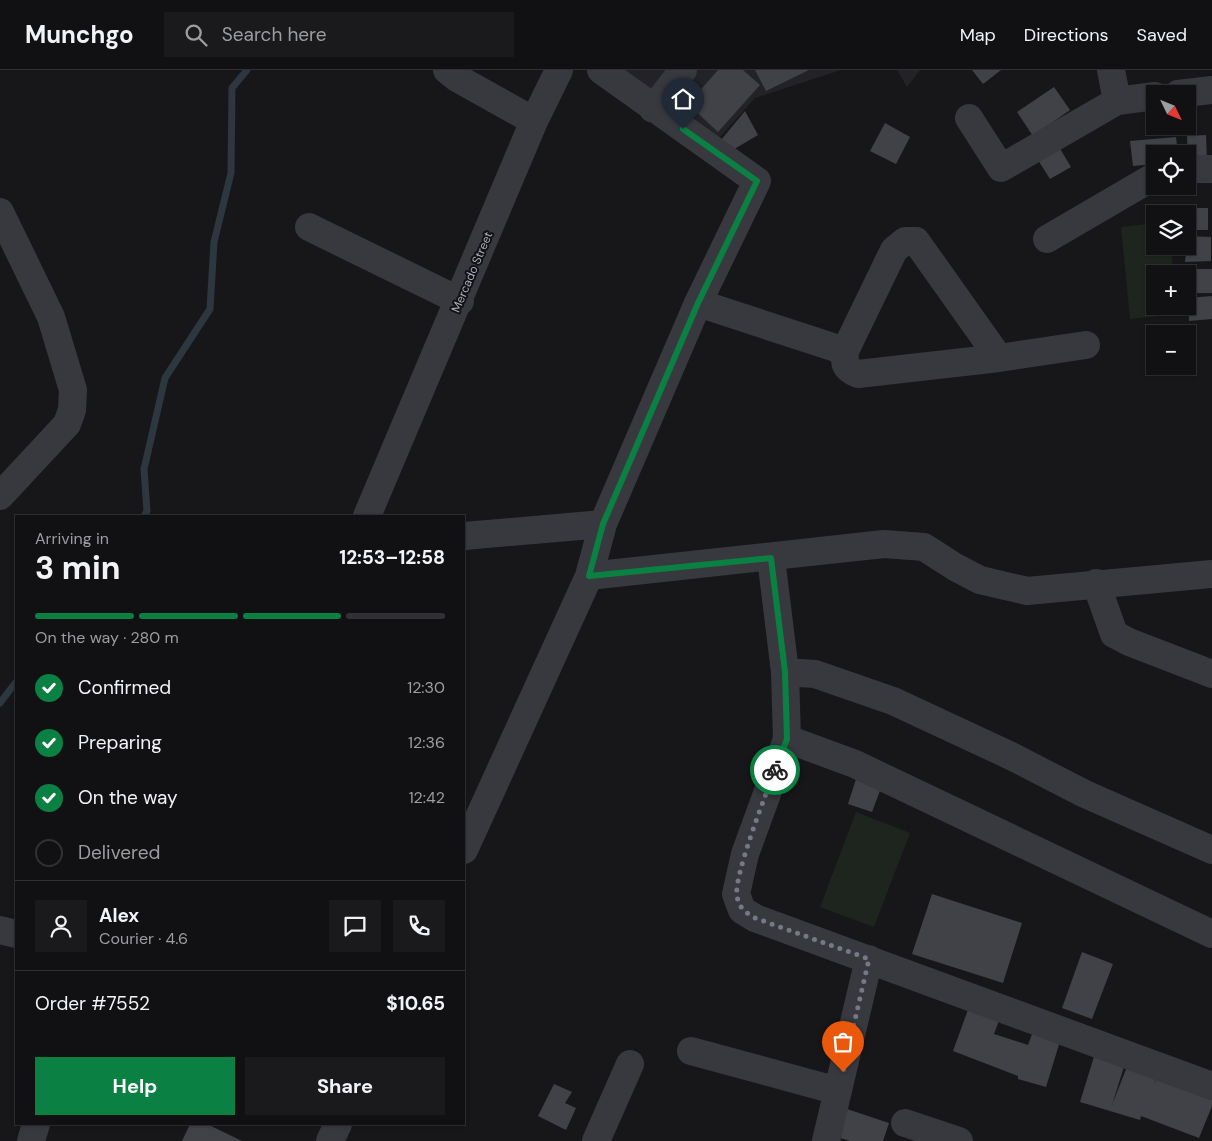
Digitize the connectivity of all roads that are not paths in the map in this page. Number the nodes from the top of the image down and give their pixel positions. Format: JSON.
{"nodes":[{"id":1,"x":446,"y":70,"type":"edge"},
{"id":2,"x":559,"y":70,"type":"edge"},
{"id":3,"x":601,"y":70,"type":"edge"},
{"id":4,"x":683,"y":70,"type":"edge"},
{"id":5,"x":1111,"y":70,"type":"edge"},
{"id":6,"x":1212,"y":90,"type":"edge"},
{"id":7,"x":1196,"y":92,"type":"edge"},
{"id":8,"x":1146,"y":97,"type":"edge"},
{"id":9,"x":1117,"y":101,"type":"junction"},
{"id":10,"x":653,"y":108,"type":"junction"},
{"id":11,"x":969,"y":118,"type":"dead end"},
{"id":12,"x":534,"y":121,"type":"junction"},
{"id":13,"x":1196,"y":169,"type":"edge"},
{"id":14,"x":1212,"y":170,"type":"edge"},
{"id":15,"x":1146,"y":181,"type":"edge"},
{"id":16,"x":0,"y":212,"type":"edge"},
{"id":17,"x":309,"y":227,"type":"dead end"},
{"id":18,"x":1047,"y":240,"type":"dead end"},
{"id":19,"x":460,"y":301,"type":"junction"},
{"id":20,"x":698,"y":303,"type":"junction"},
{"id":21,"x":1086,"y":345,"type":"dead end"},
{"id":22,"x":845,"y":351,"type":"junction"},
{"id":23,"x":999,"y":358,"type":"junction"},
{"id":24,"x":0,"y":496,"type":"edge"},
{"id":25,"x":367,"y":515,"type":"edge"},
{"id":26,"x":603,"y":524,"type":"junction"},
{"id":27,"x":465,"y":536,"type":"edge"},
{"id":28,"x":771,"y":558,"type":"junction"},
{"id":29,"x":1212,"y":574,"type":"edge"},
{"id":30,"x":589,"y":576,"type":"junction"},
{"id":31,"x":1096,"y":583,"type":"junction"},
{"id":32,"x":785,"y":672,"type":"junction"},
{"id":33,"x":1212,"y":674,"type":"edge"},
{"id":34,"x":787,"y":739,"type":"junction"},
{"id":35,"x":465,"y":848,"type":"edge"},
{"id":36,"x":1212,"y":850,"type":"edge"},
{"id":37,"x":0,"y":930,"type":"edge"},
{"id":38,"x":15,"y":934,"type":"edge"},
{"id":39,"x":1212,"y":934,"type":"edge"},
{"id":40,"x":869,"y":959,"type":"junction"},
{"id":41,"x":691,"y":1051,"type":"dead end"},
{"id":42,"x":630,"y":1064,"type":"dead end"},
{"id":43,"x":1212,"y":1086,"type":"edge"},
{"id":44,"x":838,"y":1091,"type":"junction"},
{"id":45,"x":906,"y":1123,"type":"dead end"},
{"id":46,"x":36,"y":1125,"type":"edge"},
{"id":47,"x":338,"y":1125,"type":"edge"},
{"id":48,"x":31,"y":1141,"type":"edge"},
{"id":49,"x":330,"y":1141,"type":"edge"},
{"id":50,"x":596,"y":1141,"type":"edge"},
{"id":51,"x":826,"y":1141,"type":"edge"},
{"id":52,"x":959,"y":1141,"type":"edge"}],
"edges":[{"from":1,"to":12,"type":"street"},
{"from":2,"to":12,"type":"street","name":"Mercado Street"},
{"from":3,"to":10,"type":"street"},
{"from":4,"to":10,"type":"street"},
{"from":5,"to":9,"type":"street"},
{"from":6,"to":7,"type":"street"},
{"from":8,"to":9,"type":"street"},
{"from":9,"to":11,"type":"street"},
{"from":10,"to":20,"type":"street"},
{"from":12,"to":19,"type":"street","name":"Mercado Street"},
{"from":13,"to":14,"type":"street"},
{"from":15,"to":18,"type":"street"},
{"from":16,"to":24,"type":"street"},
{"from":17,"to":19,"type":"street"},
{"from":19,"to":25,"type":"street","name":"Mercado Street"},
{"from":20,"to":22,"type":"street"},
{"from":20,"to":26,"type":"street"},
{"from":21,"to":23,"type":"street"},
{"from":22,"to":23,"type":"street"},
{"from":22,"to":23,"type":"street"},
{"from":26,"to":27,"type":"street"},
{"from":26,"to":30,"type":"street"},
{"from":28,"to":30,"type":"street"},
{"from":28,"to":31,"type":"street"},
{"from":28,"to":32,"type":"street"},
{"from":29,"to":31,"type":"street"},
{"from":30,"to":35,"type":"street"},
{"from":31,"to":33,"type":"street"},
{"from":32,"to":34,"type":"street"},
{"from":32,"to":36,"type":"street"},
{"from":34,"to":39,"type":"street"},
{"from":34,"to":40,"type":"street"},
{"from":37,"to":38,"type":"street"},
{"from":40,"to":43,"type":"street"},
{"from":40,"to":44,"type":"street"},
{"from":41,"to":44,"type":"street"},
{"from":42,"to":50,"type":"street"},
{"from":44,"to":51,"type":"street"},
{"from":45,"to":52,"type":"street"},
{"from":46,"to":48,"type":"street"},
{"from":47,"to":49,"type":"street"}]}
